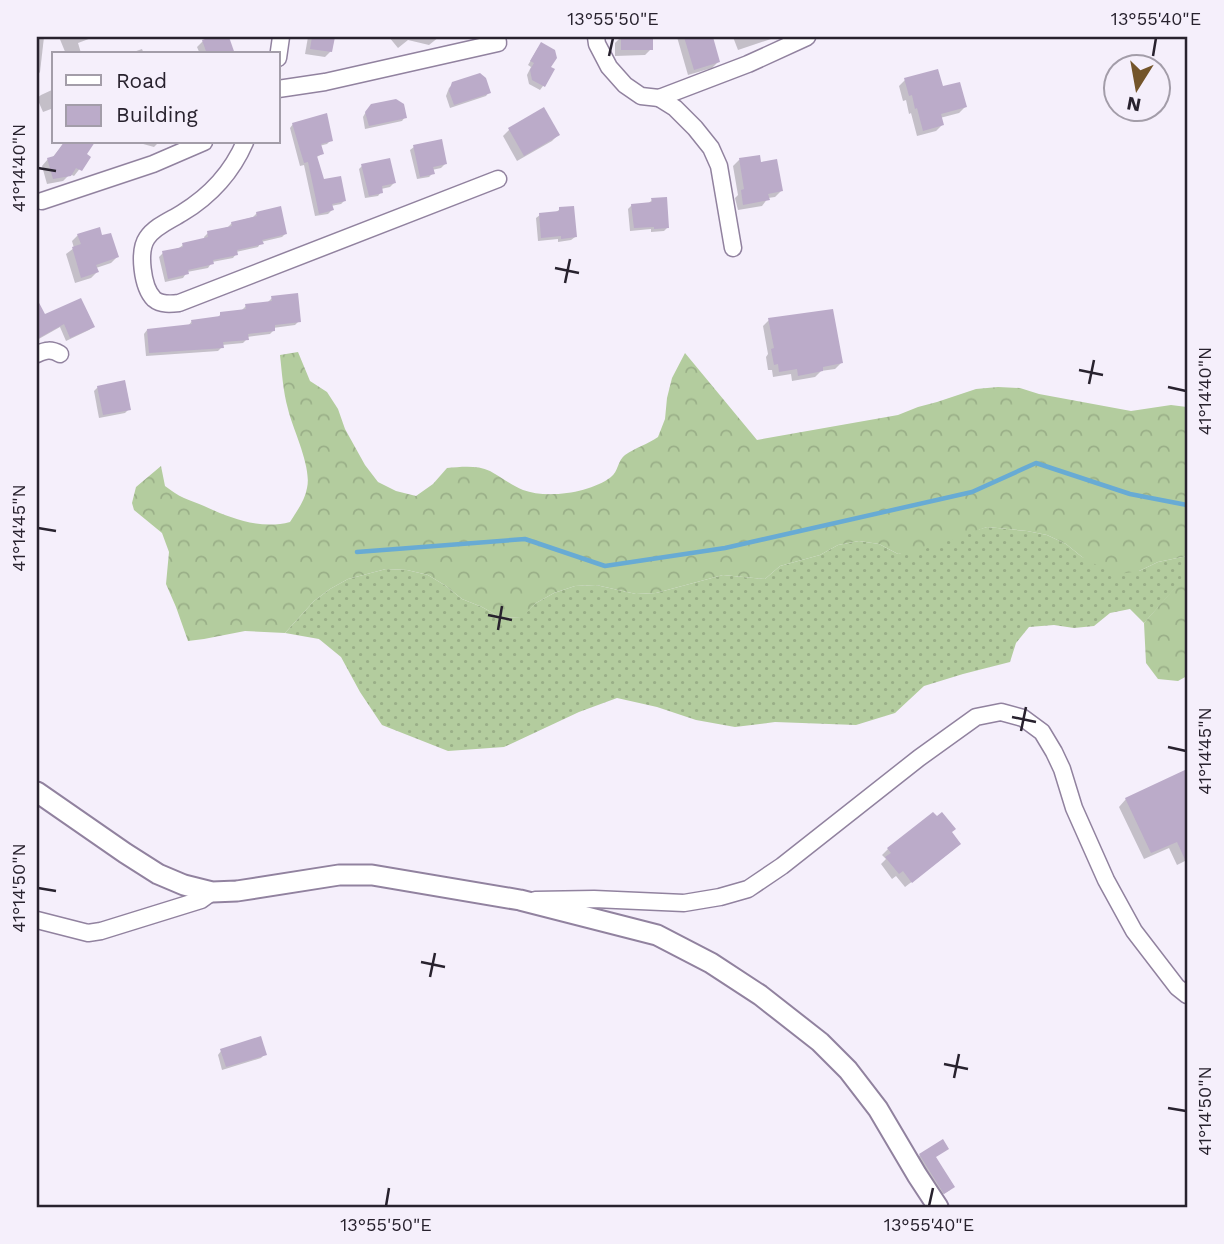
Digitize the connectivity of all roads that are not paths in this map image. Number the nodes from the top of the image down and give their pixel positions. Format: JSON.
{"nodes":[{"id":1,"x":497,"y":37,"type":"edge"},
{"id":2,"x":596,"y":37,"type":"edge"},
{"id":3,"x":807,"y":37,"type":"edge"},
{"id":4,"x":280,"y":89,"type":"edge"},
{"id":5,"x":659,"y":98,"type":"junction"},
{"id":6,"x":199,"y":144,"type":"edge"},
{"id":7,"x":244,"y":144,"type":"edge"},
{"id":8,"x":498,"y":179,"type":"dead end"},
{"id":9,"x":42,"y":201,"type":"dead end"},
{"id":10,"x":733,"y":248,"type":"dead end"},
{"id":11,"x":37,"y":354,"type":"edge"},
{"id":12,"x":60,"y":354,"type":"dead end"},
{"id":13,"x":37,"y":792,"type":"edge"},
{"id":14,"x":212,"y":892,"type":"junction"},
{"id":15,"x":520,"y":900,"type":"junction"},
{"id":16,"x":37,"y":920,"type":"edge"},
{"id":17,"x":1187,"y":995,"type":"edge"},
{"id":18,"x":939,"y":1207,"type":"edge"}],
"edges":[{"from":1,"to":4,"type":"street"},
{"from":2,"to":5,"type":"street"},
{"from":3,"to":5,"type":"street"},
{"from":5,"to":10,"type":"street"},
{"from":6,"to":9,"type":"street"},
{"from":7,"to":8,"type":"street"},
{"from":11,"to":12,"type":"street"},
{"from":13,"to":14,"type":"street"},
{"from":14,"to":15,"type":"street"},
{"from":14,"to":16,"type":"street"},
{"from":15,"to":17,"type":"street"},
{"from":15,"to":18,"type":"street"}]}
